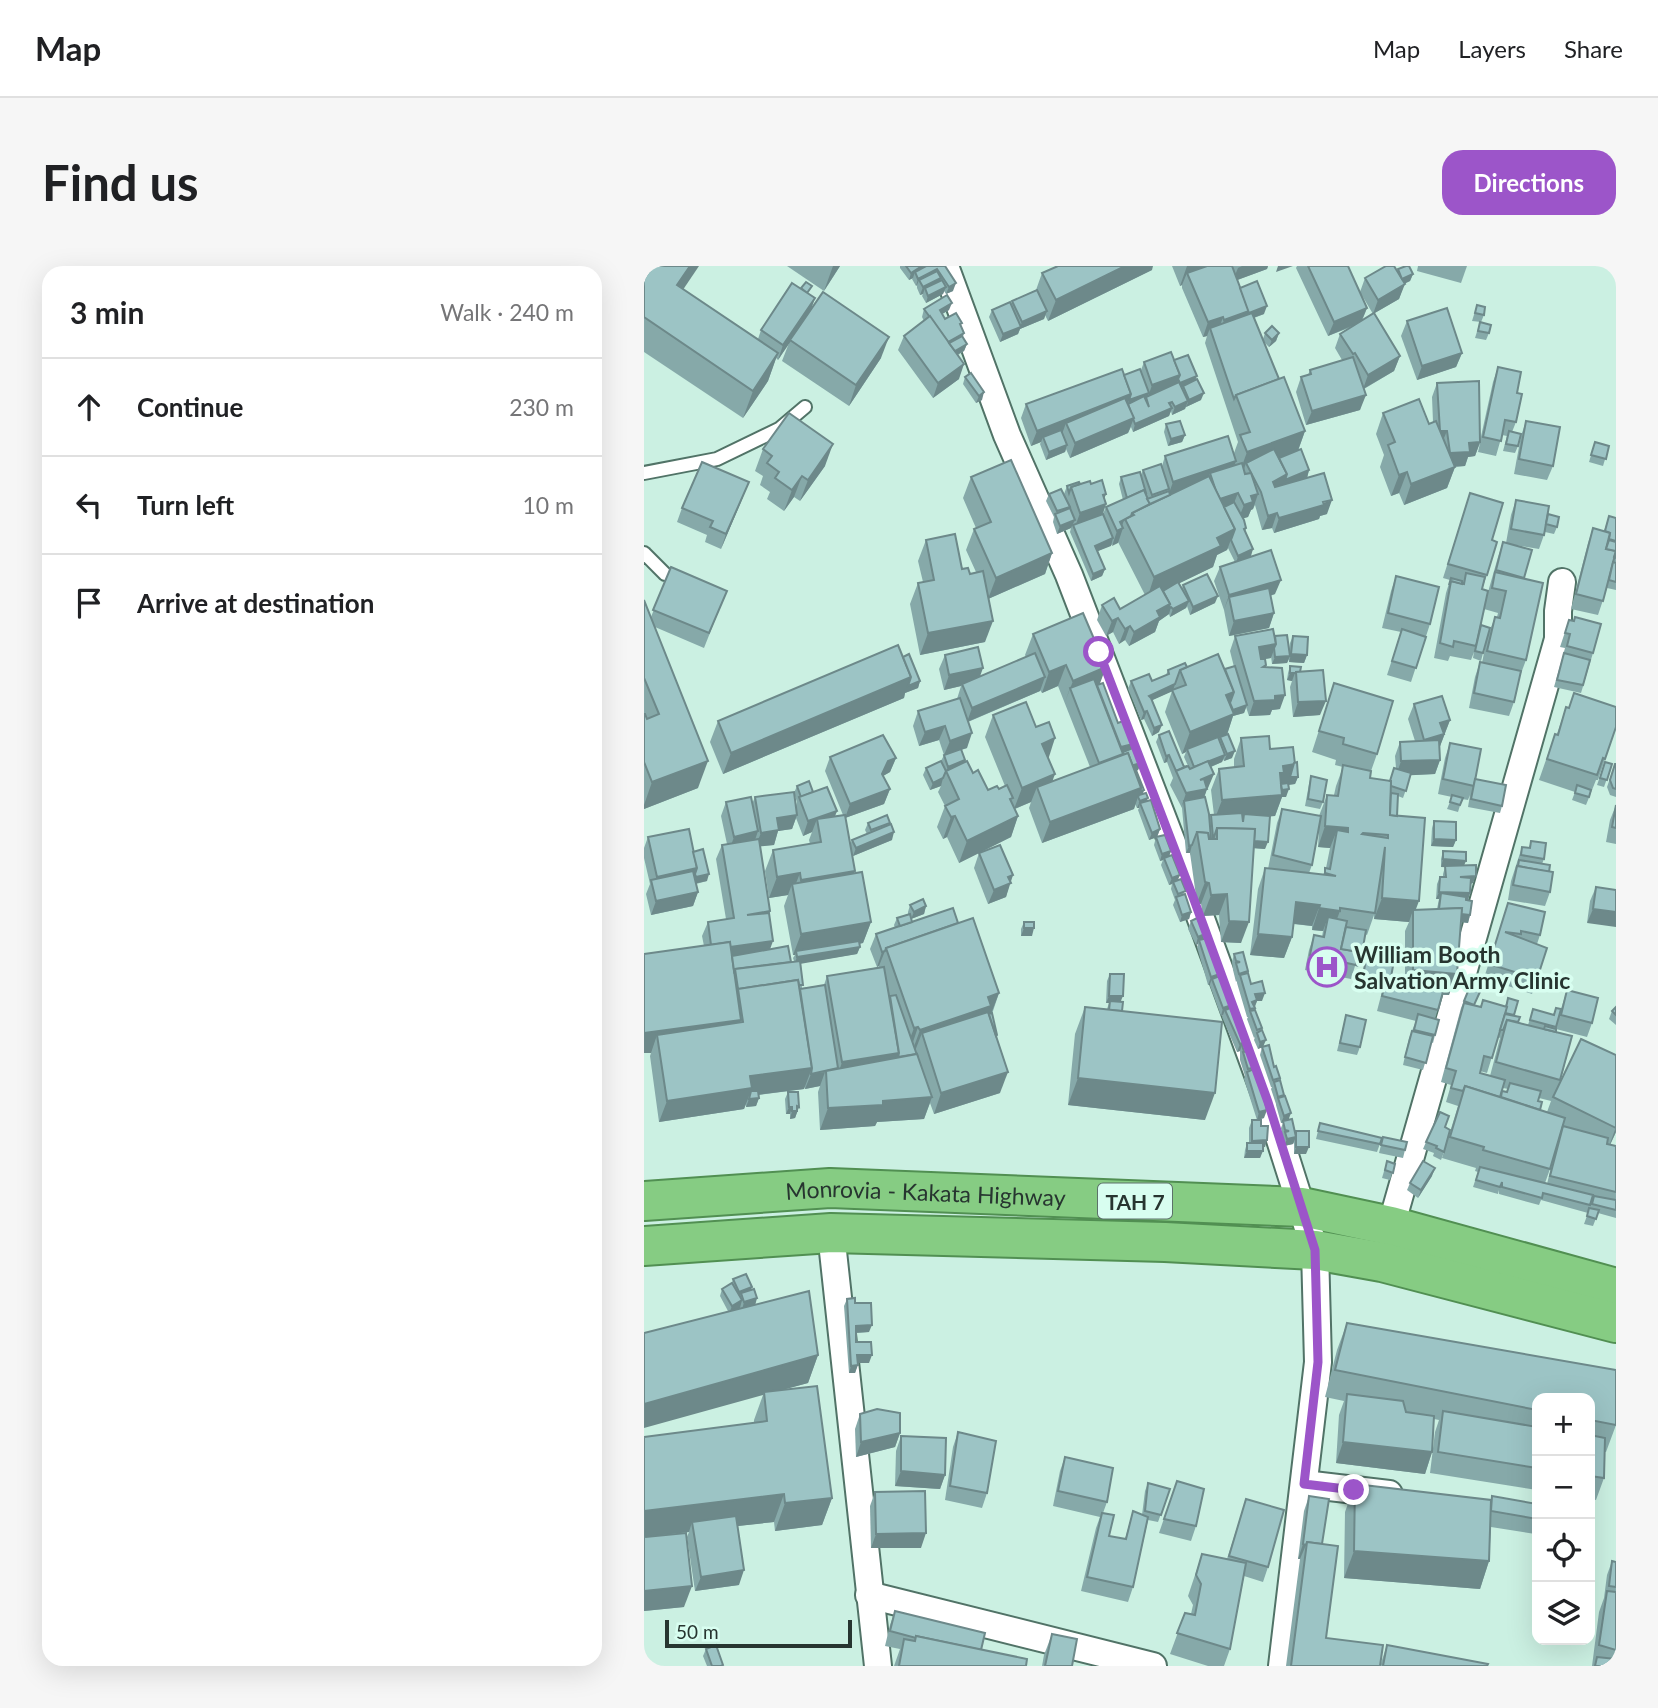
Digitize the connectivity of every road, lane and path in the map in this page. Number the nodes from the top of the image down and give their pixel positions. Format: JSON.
{"nodes":[{"id":1,"x":945,"y":266,"type":"edge"},
{"id":2,"x":805,"y":407,"type":"dead end"},
{"id":3,"x":644,"y":473,"type":"edge"},
{"id":4,"x":644,"y":553,"type":"edge"},
{"id":5,"x":665,"y":575,"type":"edge"},
{"id":6,"x":1562,"y":582,"type":"dead end"},
{"id":7,"x":644,"y":1201,"type":"edge"},
{"id":8,"x":1302,"y":1207,"type":"junction"},
{"id":9,"x":1391,"y":1226,"type":"junction"},
{"id":10,"x":831,"y":1233,"type":"junction"},
{"id":11,"x":644,"y":1246,"type":"edge"},
{"id":12,"x":1315,"y":1250,"type":"junction"},
{"id":13,"x":1616,"y":1288,"type":"edge"},
{"id":14,"x":1616,"y":1323,"type":"edge"},
{"id":15,"x":1304,"y":1484,"type":"junction"},
{"id":16,"x":1411,"y":1497,"type":"edge"},
{"id":17,"x":869,"y":1595,"type":"junction"},
{"id":18,"x":871,"y":1664,"type":"edge"},
{"id":19,"x":1153,"y":1666,"type":"edge"},
{"id":20,"x":1282,"y":1666,"type":"edge"}],
"edges":[{"from":1,"to":8,"type":"street"},
{"from":2,"to":3,"type":"lane"},
{"from":4,"to":5,"type":"lane"},
{"from":6,"to":9,"type":"street"},
{"from":7,"to":8,"type":"highway","name":"Monrovia - Kakata Highway","number":"TAH 7"},
{"from":8,"to":9,"type":"highway","name":"Monrovia - Kakata Highway","number":"TAH 7"},
{"from":8,"to":12,"type":"street"},
{"from":9,"to":13,"type":"highway","name":"Monrovia - Kakata Highway","number":"TAH 7"},
{"from":10,"to":11,"type":"highway","name":"Monrovia - Kakata Highway","number":"TAH 7"},
{"from":10,"to":12,"type":"highway","name":"Monrovia - Kakata Highway","number":"TAH 7"},
{"from":10,"to":17,"type":"street"},
{"from":12,"to":14,"type":"highway","name":"Monrovia - Kakata Highway","number":"TAH 7"},
{"from":12,"to":15,"type":"street"},
{"from":15,"to":16,"type":"street"},
{"from":15,"to":20,"type":"street"},
{"from":17,"to":18,"type":"street"},
{"from":17,"to":19,"type":"street"}]}
